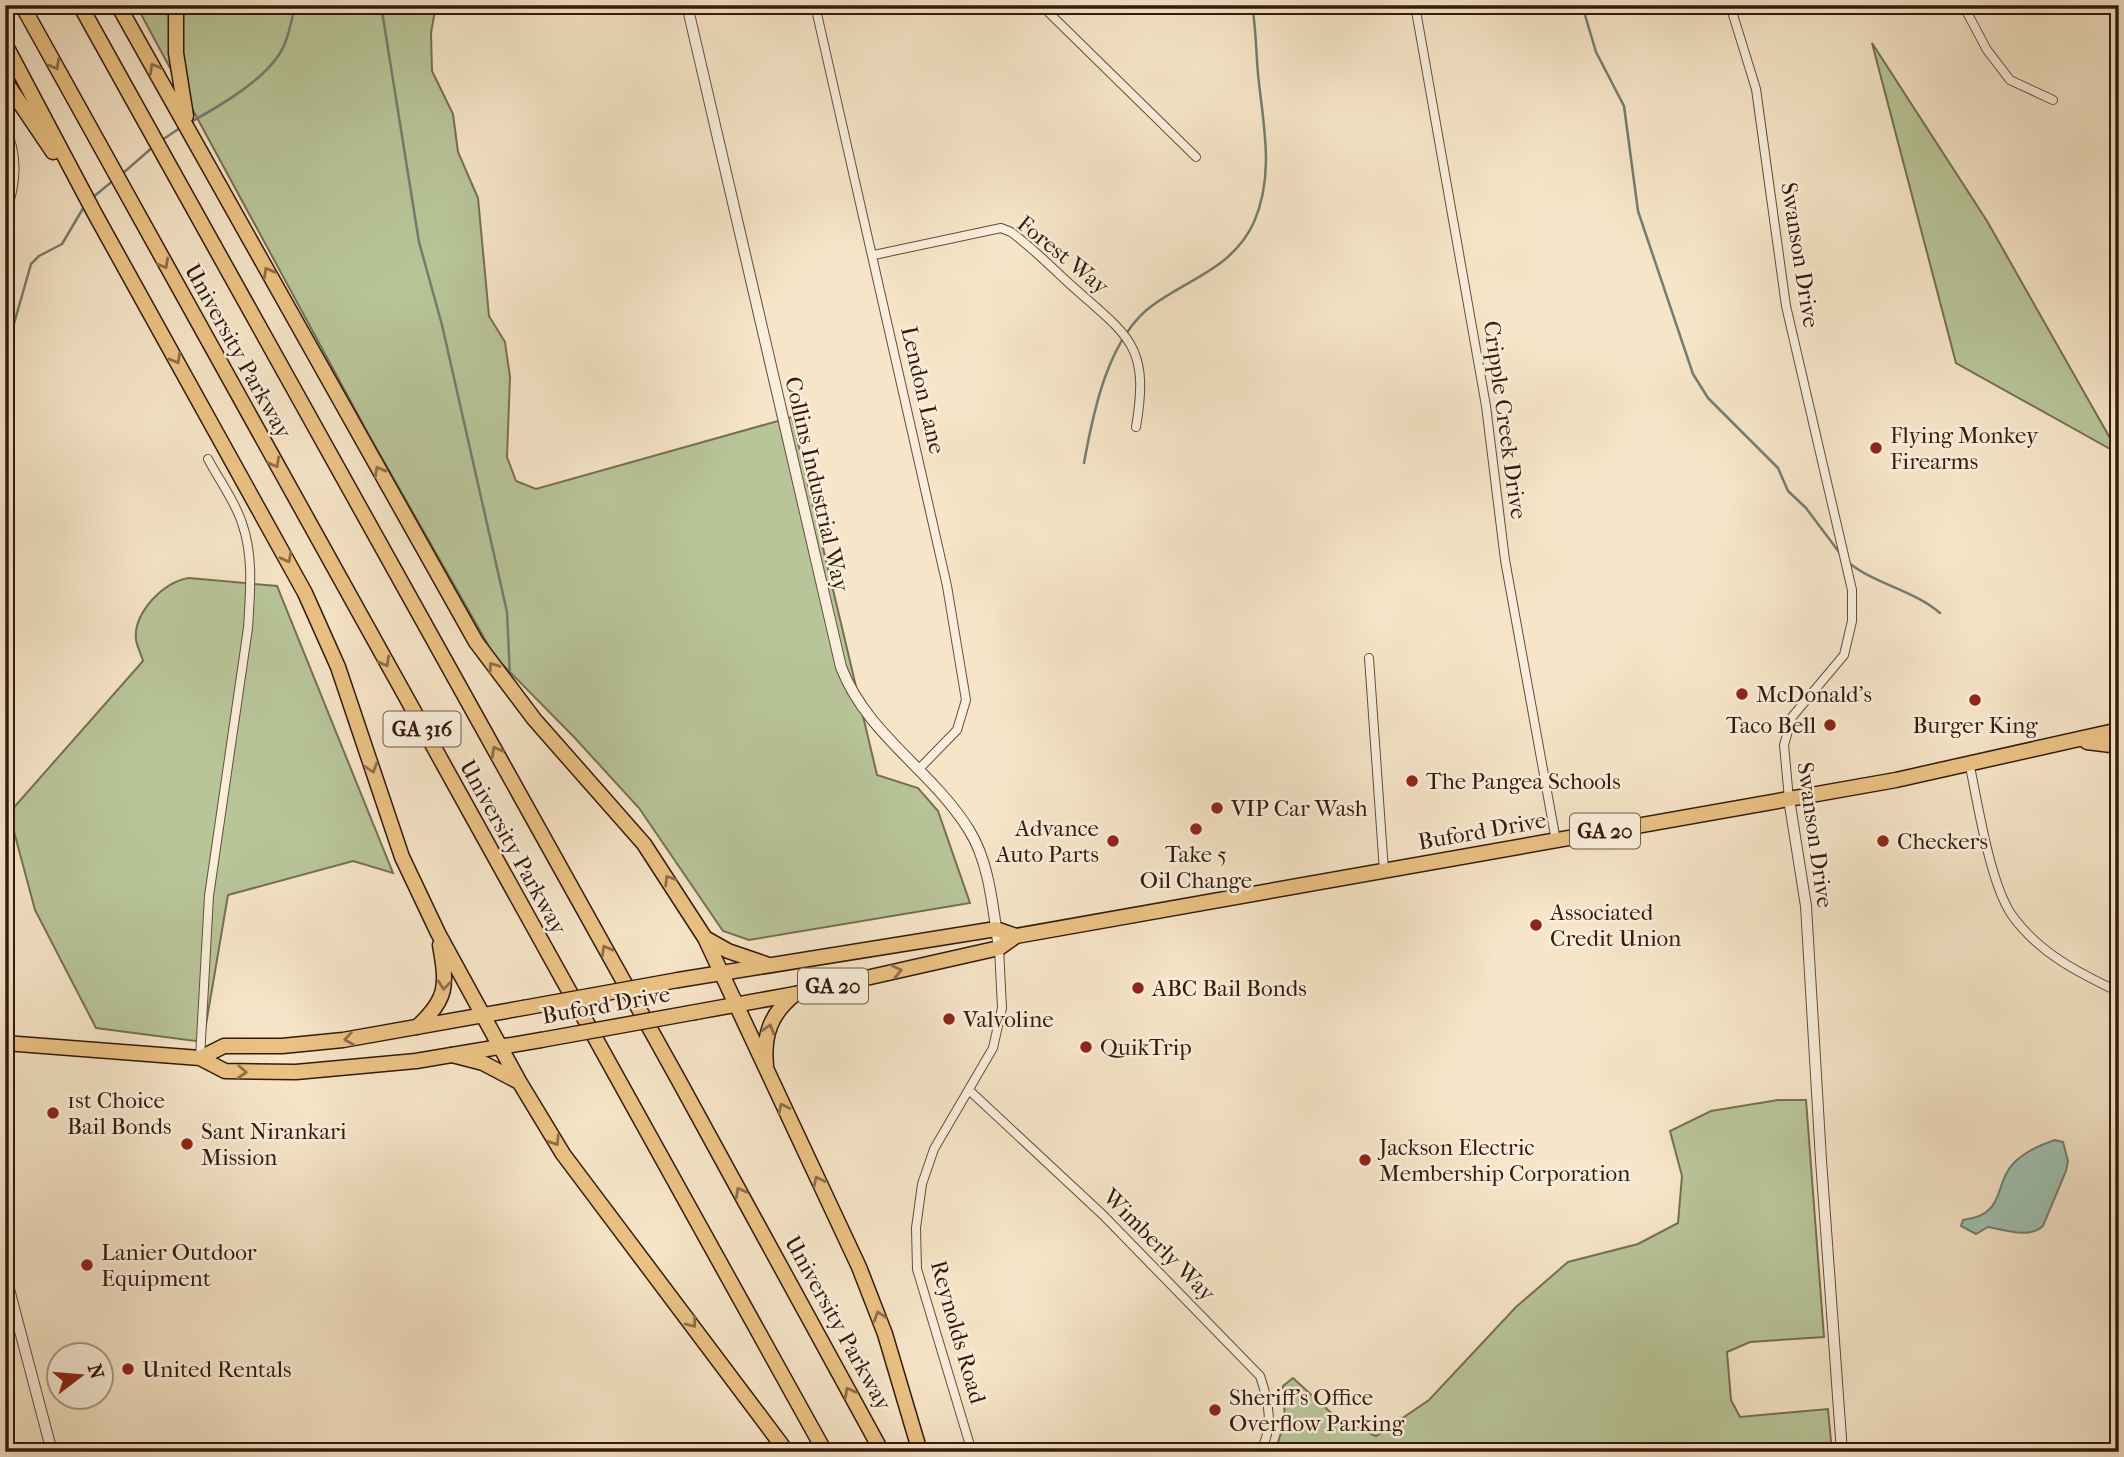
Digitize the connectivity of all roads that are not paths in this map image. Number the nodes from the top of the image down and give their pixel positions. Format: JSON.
{"nodes":[{"id":1,"x":22,"y":5,"type":"edge"},
{"id":2,"x":80,"y":5,"type":"edge"},
{"id":3,"x":118,"y":5,"type":"edge"},
{"id":4,"x":176,"y":5,"type":"edge"},
{"id":5,"x":687,"y":5,"type":"edge"},
{"id":6,"x":815,"y":5,"type":"edge"},
{"id":7,"x":1041,"y":5,"type":"edge"},
{"id":8,"x":1415,"y":5,"type":"edge"},
{"id":9,"x":1730,"y":5,"type":"edge"},
{"id":10,"x":1963,"y":5,"type":"edge"},
{"id":11,"x":5,"y":44,"type":"edge"},
{"id":12,"x":5,"y":81,"type":"edge"},
{"id":13,"x":2053,"y":100,"type":"dead end"},
{"id":14,"x":5,"y":127,"type":"edge"},
{"id":15,"x":188,"y":128,"type":"junction"},
{"id":16,"x":1196,"y":157,"type":"dead end"},
{"id":17,"x":5,"y":214,"type":"edge"},
{"id":18,"x":95,"y":214,"type":"junction"},
{"id":19,"x":874,"y":255,"type":"junction"},
{"id":20,"x":1136,"y":427,"type":"dead end"},
{"id":21,"x":208,"y":460,"type":"dead end"},
{"id":22,"x":1369,"y":658,"type":"dead end"},
{"id":23,"x":2119,"y":730,"type":"edge"},
{"id":24,"x":2075,"y":740,"type":"junction"},
{"id":25,"x":2119,"y":746,"type":"edge"},
{"id":26,"x":1969,"y":762,"type":"junction"},
{"id":27,"x":918,"y":770,"type":"junction"},
{"id":28,"x":1789,"y":799,"type":"junction"},
{"id":29,"x":1556,"y":841,"type":"junction"},
{"id":30,"x":1384,"y":871,"type":"junction"},
{"id":31,"x":996,"y":929,"type":"junction"},
{"id":32,"x":438,"y":933,"type":"junction"},
{"id":33,"x":1016,"y":936,"type":"junction"},
{"id":34,"x":705,"y":938,"type":"junction"},
{"id":35,"x":999,"y":948,"type":"junction"},
{"id":36,"x":766,"y":964,"type":"junction"},
{"id":37,"x":719,"y":972,"type":"junction"},
{"id":38,"x":2119,"y":992,"type":"edge"},
{"id":39,"x":795,"y":994,"type":"junction"},
{"id":40,"x":735,"y":1006,"type":"junction"},
{"id":41,"x":483,"y":1015,"type":"junction"},
{"id":42,"x":416,"y":1027,"type":"junction"},
{"id":43,"x":5,"y":1043,"type":"edge"},
{"id":44,"x":501,"y":1047,"type":"junction"},
{"id":45,"x":452,"y":1055,"type":"junction"},
{"id":46,"x":200,"y":1058,"type":"junction"},
{"id":47,"x":767,"y":1074,"type":"junction"},
{"id":48,"x":520,"y":1083,"type":"junction"},
{"id":49,"x":970,"y":1091,"type":"junction"},
{"id":50,"x":5,"y":1274,"type":"edge"},
{"id":51,"x":774,"y":1431,"type":"junction"},
{"id":52,"x":52,"y":1452,"type":"edge"},
{"id":53,"x":787,"y":1452,"type":"edge"},
{"id":54,"x":793,"y":1452,"type":"edge"},
{"id":55,"x":825,"y":1452,"type":"edge"},
{"id":56,"x":882,"y":1452,"type":"edge"},
{"id":57,"x":920,"y":1452,"type":"edge"},
{"id":58,"x":972,"y":1452,"type":"edge"},
{"id":59,"x":1260,"y":1452,"type":"edge"},
{"id":60,"x":1842,"y":1452,"type":"edge"}],
"edges":[{"from":1,"to":55,"type":"highway","name":"University Parkway","number":"GA 316","one_way":true},
{"from":56,"to":2,"type":"highway","name":"University Parkway","number":"GA 316","one_way":true},
{"from":15,"to":3,"type":"highway","one_way":true},
{"from":4,"to":15,"type":"highway"},
{"from":5,"to":27,"type":"street","name":"Collins Industrial Way"},
{"from":6,"to":19,"type":"street","name":"Lendon Lane"},
{"from":7,"to":16,"type":"street"},
{"from":8,"to":29,"type":"street","name":"Cripple Creek Drive"},
{"from":9,"to":28,"type":"street","name":"Swanson Drive"},
{"from":10,"to":13,"type":"street"},
{"from":11,"to":18,"type":"highway"},
{"from":12,"to":18,"type":"highway"},
{"from":14,"to":17,"type":"street"},
{"from":34,"to":15,"type":"highway","one_way":true},
{"from":18,"to":32,"type":"highway","one_way":true},
{"from":19,"to":20,"type":"street","name":"Forest Way"},
{"from":19,"to":27,"type":"street","name":"Lendon Lane"},
{"from":21,"to":46,"type":"street"},
{"from":22,"to":30,"type":"street"},
{"from":23,"to":24,"type":"highway","name":"Buford Drive","number":"GA 20"},
{"from":24,"to":25,"type":"highway"},
{"from":24,"to":26,"type":"highway","name":"Buford Drive","number":"GA 20"},
{"from":26,"to":28,"type":"highway","name":"Buford Drive","number":"GA 20"},
{"from":26,"to":38,"type":"street"},
{"from":27,"to":31,"type":"street","name":"Collins Industrial Way"},
{"from":28,"to":29,"type":"highway","name":"Buford Drive","number":"GA 20"},
{"from":28,"to":60,"type":"street","name":"Swanson Drive"},
{"from":29,"to":30,"type":"highway","name":"Buford Drive","number":"GA 20"},
{"from":30,"to":33,"type":"highway","name":"Buford Drive","number":"GA 20"},
{"from":31,"to":33,"type":"highway","name":"Buford Drive","number":"GA 20"},
{"from":31,"to":35,"type":"street","name":"Collins Industrial Way"},
{"from":31,"to":36,"type":"highway","name":"Buford Drive","number":"GA 20"},
{"from":32,"to":41,"type":"highway"},
{"from":32,"to":42,"type":"highway","one_way":true},
{"from":33,"to":35,"type":"highway","name":"Buford Drive","number":"GA 20"},
{"from":34,"to":36,"type":"highway"},
{"from":34,"to":37,"type":"highway"},
{"from":39,"to":35,"type":"highway","name":"Buford Drive","number":"GA 20","one_way":true},
{"from":35,"to":49,"type":"street","name":"Reynolds Road"},
{"from":36,"to":37,"type":"highway","name":"Buford Drive","number":"GA 20"},
{"from":37,"to":40,"type":"highway"},
{"from":37,"to":41,"type":"highway","name":"Buford Drive","number":"GA 20","bridge":true},
{"from":39,"to":40,"type":"highway","name":"Buford Drive","number":"GA 20"},
{"from":47,"to":39,"type":"highway","one_way":true},
{"from":40,"to":44,"type":"highway","name":"Buford Drive","number":"GA 20","bridge":true},
{"from":40,"to":47,"type":"highway"},
{"from":41,"to":42,"type":"highway","name":"Buford Drive","number":"GA 20"},
{"from":41,"to":44,"type":"highway"},
{"from":42,"to":46,"type":"highway","name":"Buford Drive","number":"GA 20","one_way":true},
{"from":43,"to":46,"type":"highway","name":"Buford Drive","number":"GA 20"},
{"from":44,"to":45,"type":"highway","name":"Buford Drive","number":"GA 20"},
{"from":44,"to":48,"type":"highway"},
{"from":46,"to":45,"type":"highway","name":"Buford Drive","number":"GA 20","one_way":true},
{"from":45,"to":48,"type":"highway"},
{"from":57,"to":47,"type":"highway","one_way":true},
{"from":48,"to":51,"type":"highway","one_way":true},
{"from":49,"to":58,"type":"street","name":"Reynolds Road"},
{"from":49,"to":59,"type":"street","name":"Wimberly Way"},
{"from":50,"to":52,"type":"street"},
{"from":51,"to":53,"type":"highway"},
{"from":51,"to":54,"type":"highway"}]}
